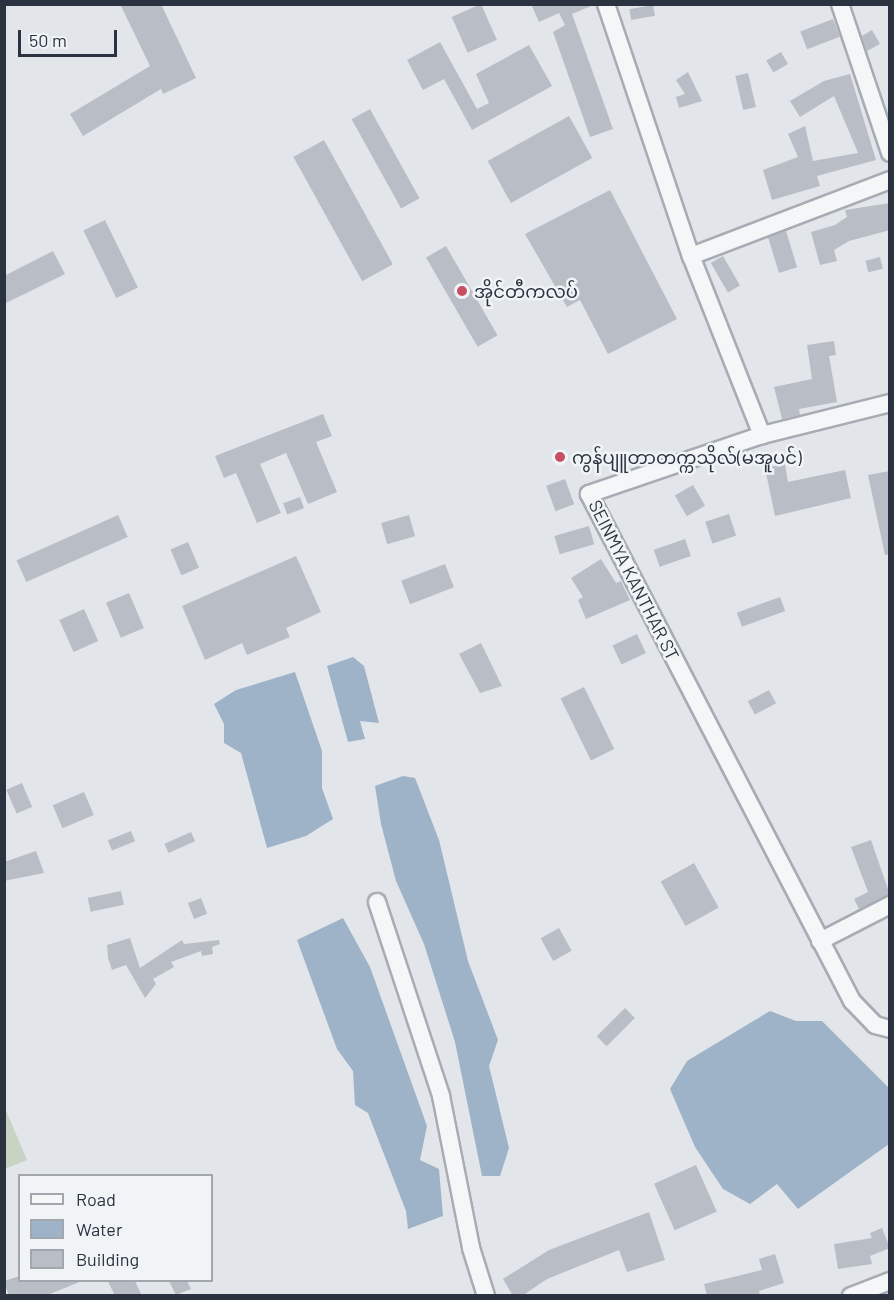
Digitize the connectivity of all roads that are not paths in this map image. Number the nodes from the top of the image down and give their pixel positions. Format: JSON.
{"nodes":[{"id":1,"x":606,"y":4,"type":"edge"},
{"id":2,"x":840,"y":4,"type":"edge"},
{"id":3,"x":890,"y":153,"type":"edge"},
{"id":4,"x":890,"y":180,"type":"edge"},
{"id":5,"x":691,"y":256,"type":"junction"},
{"id":6,"x":890,"y":403,"type":"edge"},
{"id":7,"x":762,"y":435,"type":"junction"},
{"id":8,"x":377,"y":902,"type":"dead end"},
{"id":9,"x":890,"y":905,"type":"edge"},
{"id":10,"x":820,"y":941,"type":"junction"},
{"id":11,"x":890,"y":1029,"type":"edge"},
{"id":12,"x":890,"y":1281,"type":"edge"},
{"id":13,"x":486,"y":1296,"type":"edge"},
{"id":14,"x":851,"y":1296,"type":"edge"}],
"edges":[{"from":1,"to":5,"type":"street"},
{"from":2,"to":3,"type":"street"},
{"from":4,"to":5,"type":"street"},
{"from":5,"to":7,"type":"street"},
{"from":6,"to":7,"type":"street"},
{"from":7,"to":10,"type":"street","name":"SEINMYA KANTHAR ST"},
{"from":8,"to":13,"type":"street"},
{"from":9,"to":10,"type":"street"},
{"from":10,"to":11,"type":"street","name":"SEINMYA KANTHAR ST"},
{"from":12,"to":14,"type":"street"}]}
